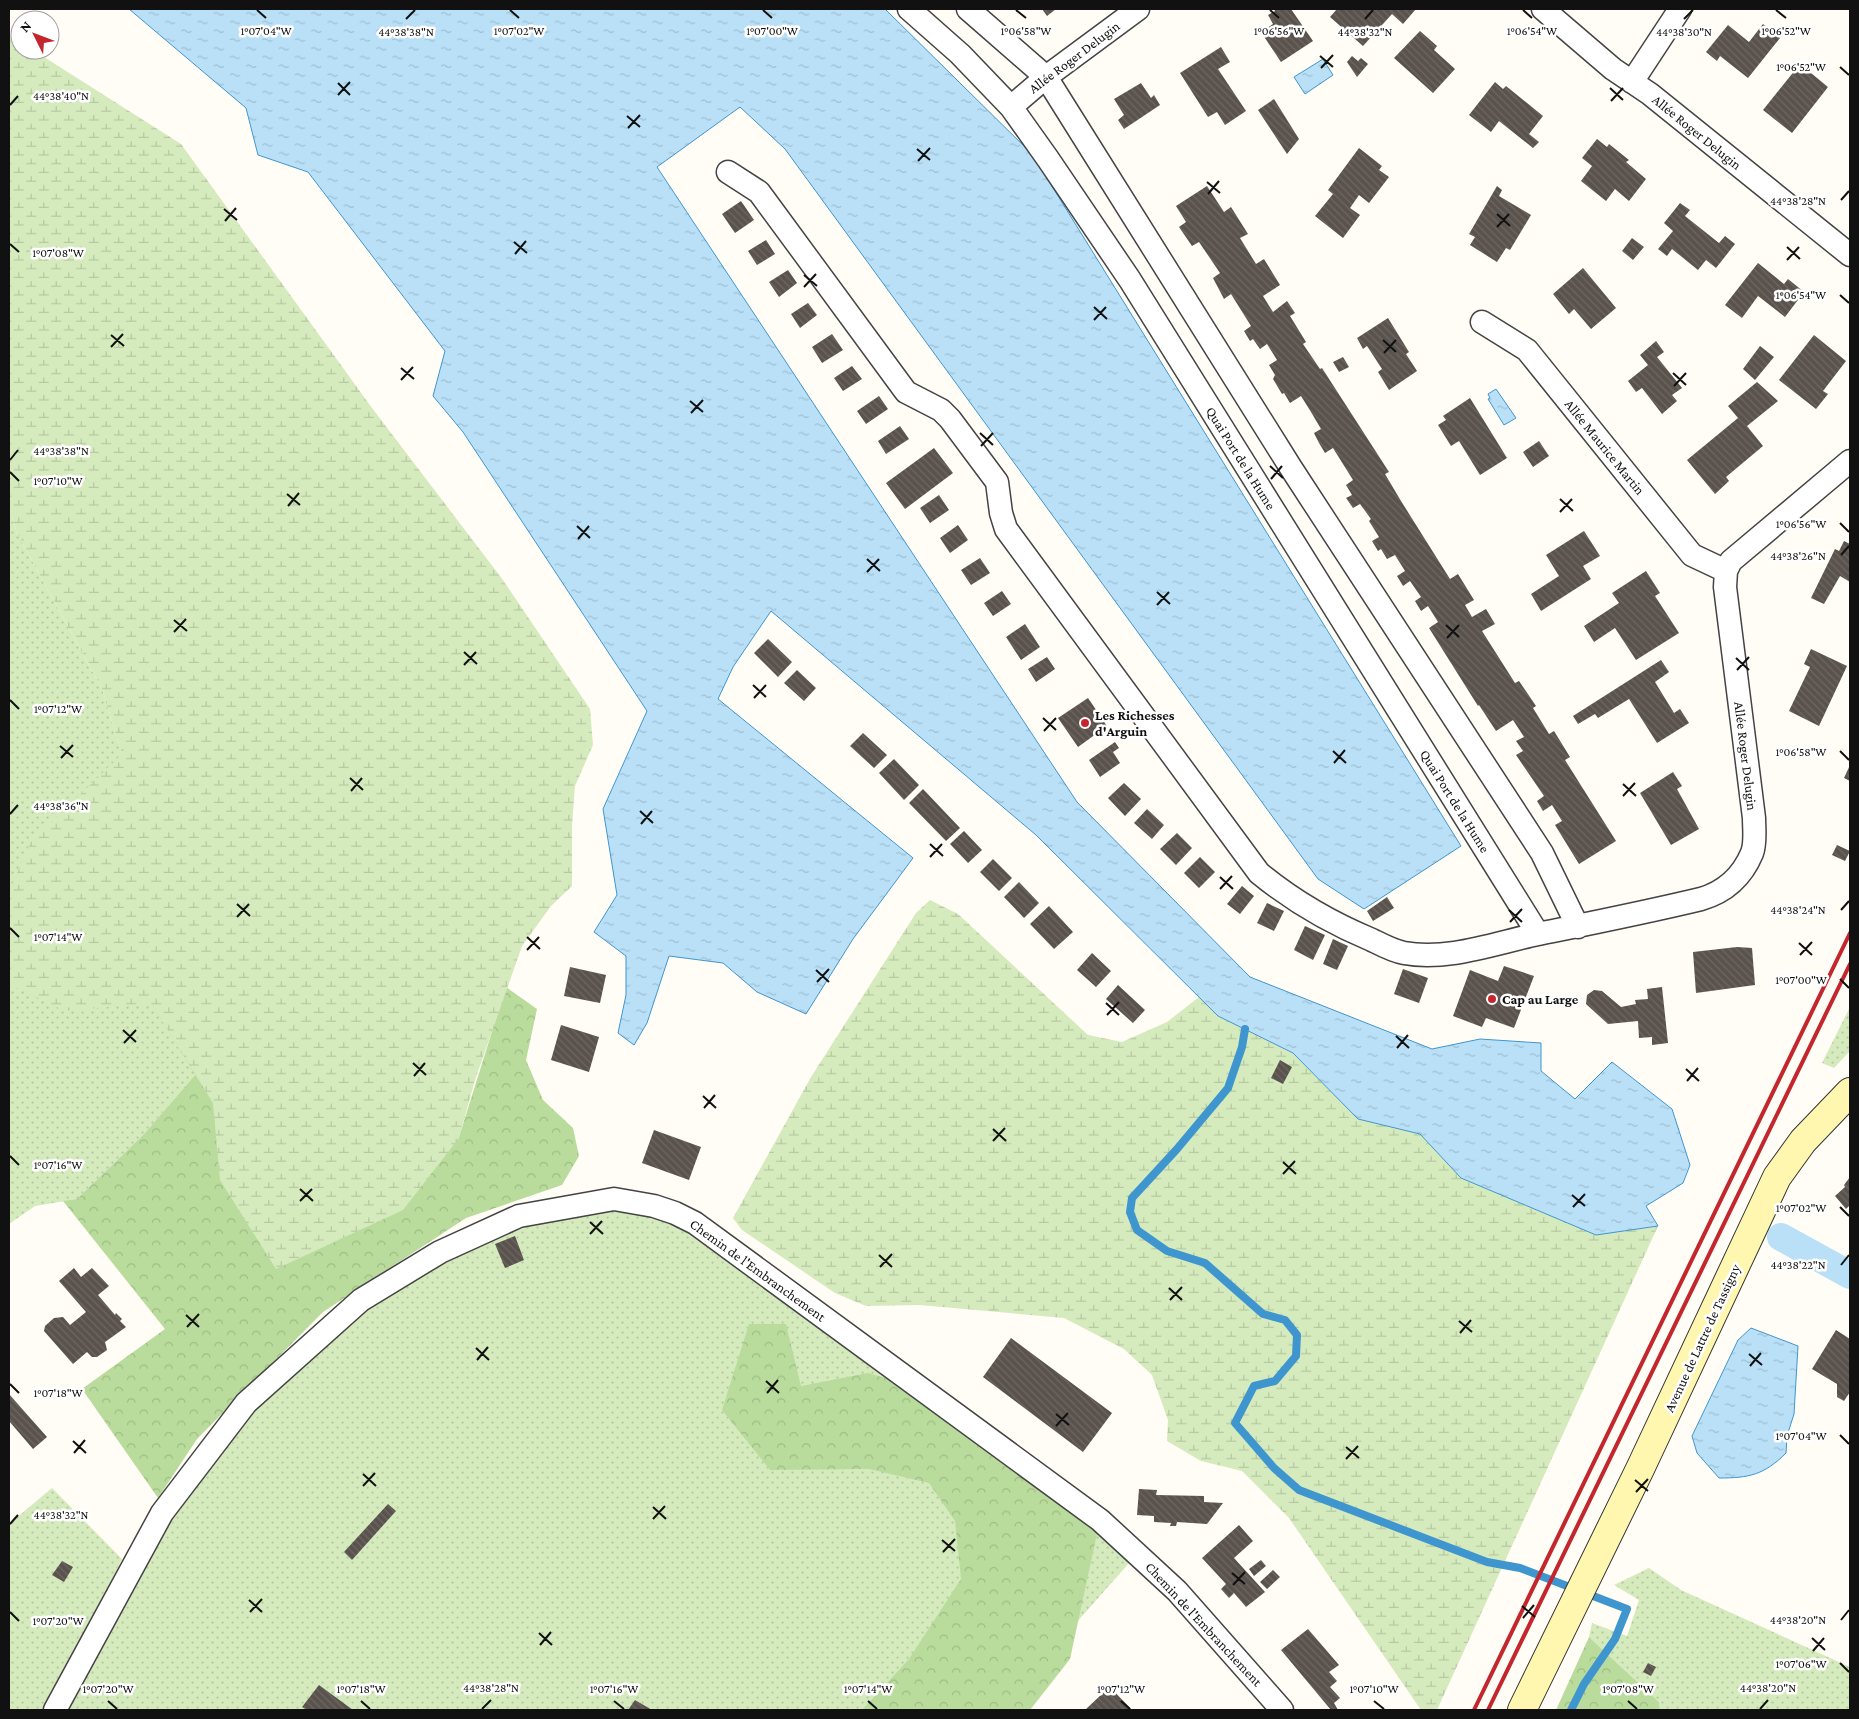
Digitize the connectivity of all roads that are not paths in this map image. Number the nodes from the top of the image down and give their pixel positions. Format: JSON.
{"nodes":[{"id":1,"x":909,"y":9,"type":"edge"},
{"id":2,"x":968,"y":9,"type":"edge"},
{"id":3,"x":1138,"y":9,"type":"edge"},
{"id":4,"x":1543,"y":9,"type":"edge"},
{"id":5,"x":1680,"y":9,"type":"edge"},
{"id":6,"x":1046,"y":77,"type":"junction"},
{"id":7,"x":1632,"y":82,"type":"junction"},
{"id":8,"x":1011,"y":107,"type":"junction"},
{"id":9,"x":728,"y":172,"type":"dead end"},
{"id":10,"x":1850,"y":255,"type":"edge"},
{"id":11,"x":1482,"y":322,"type":"dead end"},
{"id":12,"x":1850,"y":461,"type":"edge"},
{"id":13,"x":1726,"y":571,"type":"junction"},
{"id":14,"x":1578,"y":927,"type":"junction"},
{"id":15,"x":1530,"y":936,"type":"junction"},
{"id":16,"x":1850,"y":1092,"type":"edge"},
{"id":17,"x":55,"y":1710,"type":"edge"},
{"id":18,"x":1282,"y":1710,"type":"edge"},
{"id":19,"x":1522,"y":1710,"type":"edge"}],
"edges":[{"from":1,"to":8,"type":"street","name":"Quai Port de la Hume"},
{"from":2,"to":6,"type":"street"},
{"from":3,"to":6,"type":"street","name":"Allée Roger Delugin"},
{"from":4,"to":7,"type":"street","name":"Allée Roger Delugin"},
{"from":5,"to":7,"type":"street"},
{"from":6,"to":8,"type":"street","name":"Allée Roger Delugin"},
{"from":6,"to":14,"type":"street"},
{"from":7,"to":10,"type":"street","name":"Allée Roger Delugin"},
{"from":8,"to":15,"type":"street","name":"Quai Port de la Hume"},
{"from":9,"to":15,"type":"street","name":"Allée Roger Delugin"},
{"from":11,"to":13,"type":"street","name":"Allée Maurice Martin"},
{"from":12,"to":13,"type":"street"},
{"from":13,"to":14,"type":"street","name":"Allée Roger Delugin"},
{"from":14,"to":15,"type":"street","name":"Allée Roger Delugin"},
{"from":16,"to":19,"type":"main road","name":"Avenue de Lattre de Tassigny"},
{"from":17,"to":18,"type":"street","name":"Chemin de l'Embranchement"}]}
